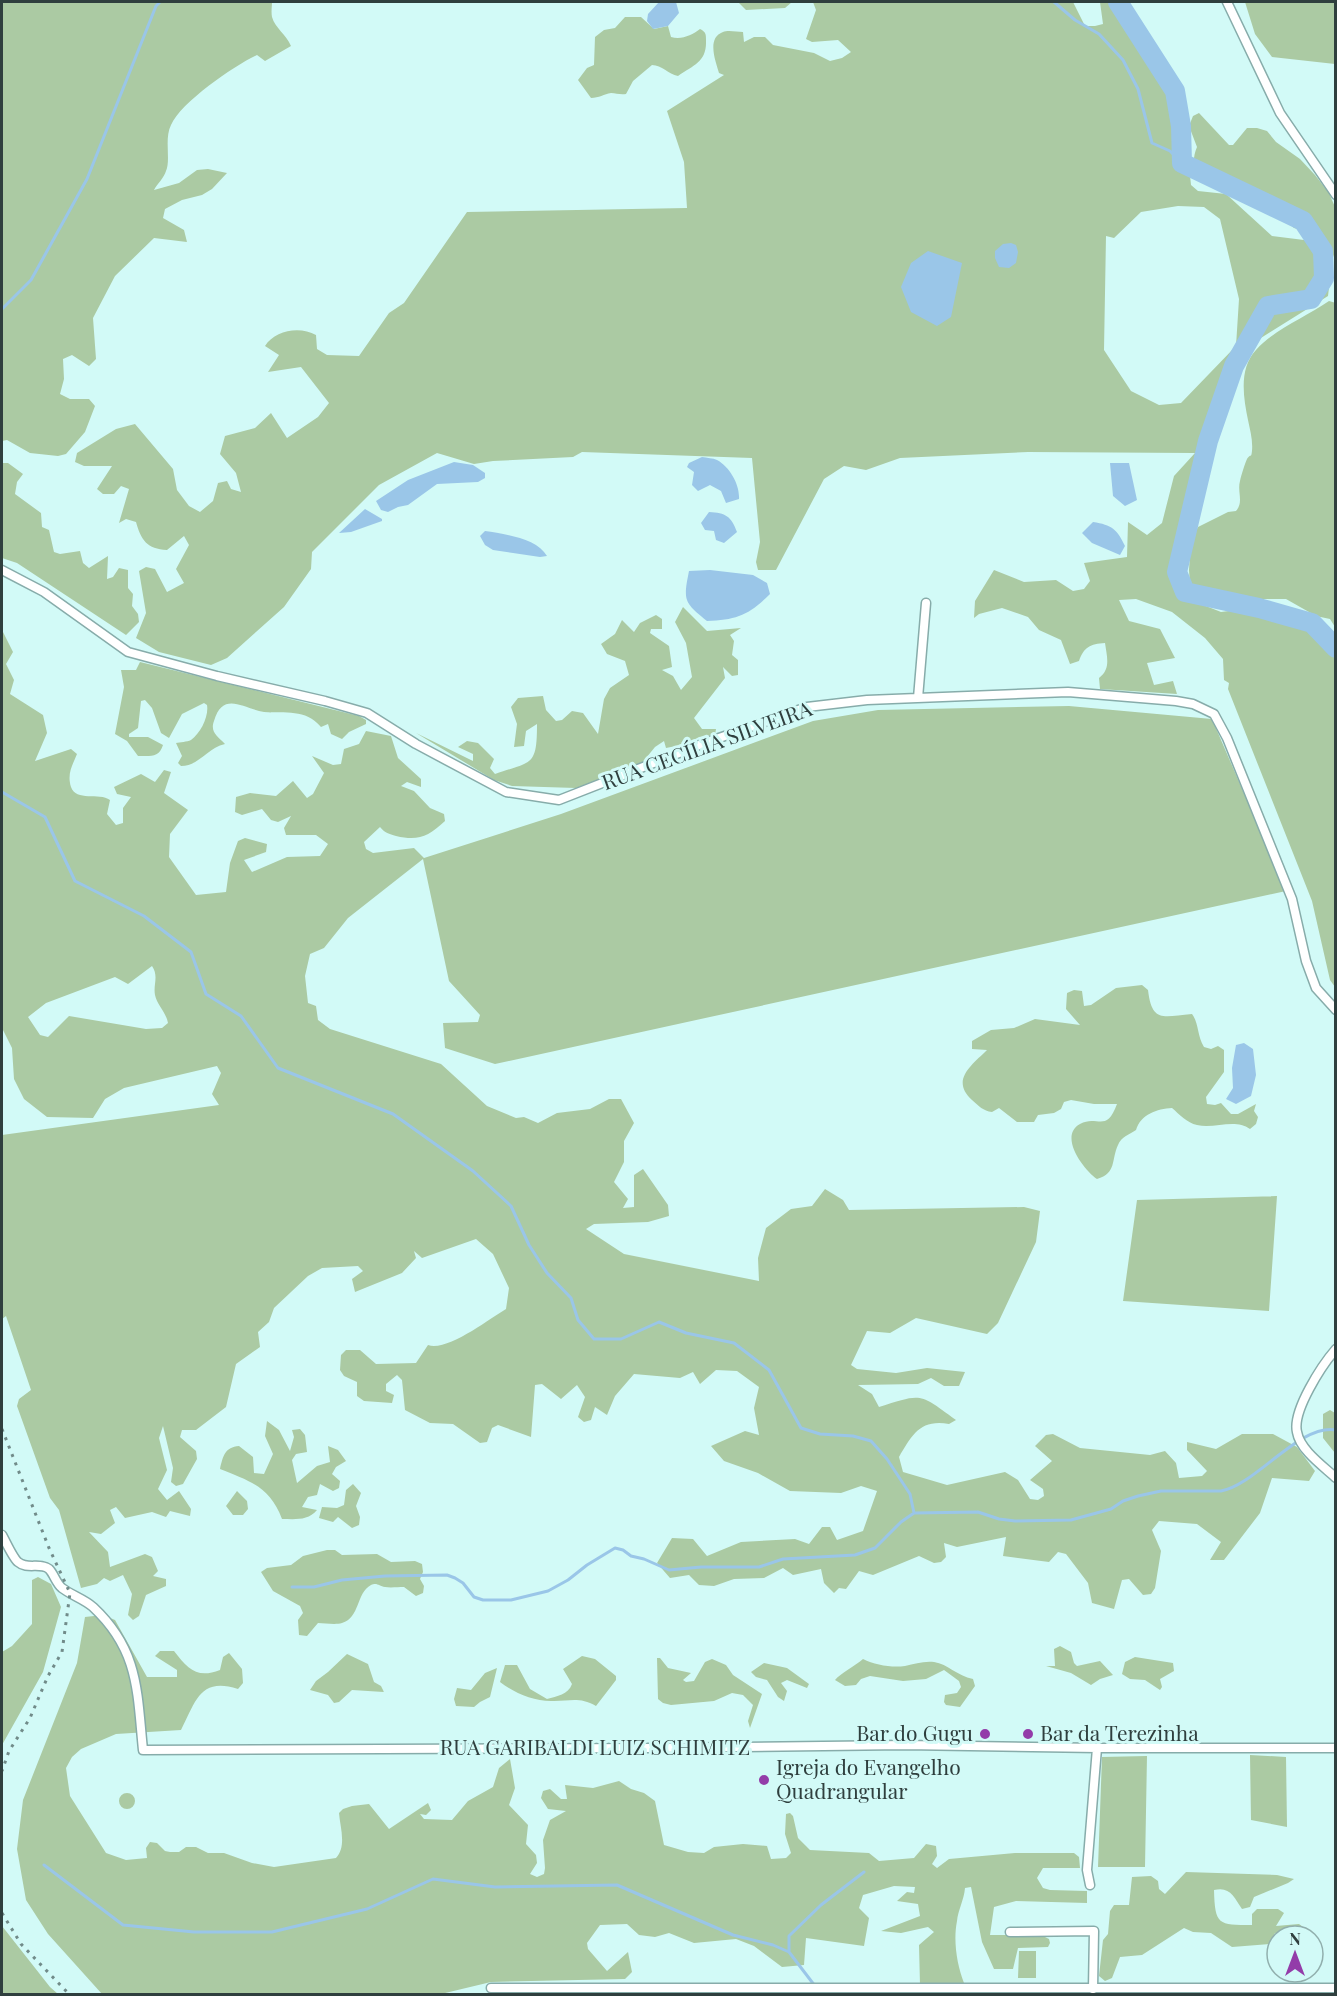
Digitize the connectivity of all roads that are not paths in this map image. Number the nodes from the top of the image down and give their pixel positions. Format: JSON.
{"nodes":[{"id":1,"x":1227,"y":2,"type":"edge"},
{"id":2,"x":1335,"y":195,"type":"edge"},
{"id":3,"x":2,"y":570,"type":"edge"},
{"id":4,"x":926,"y":603,"type":"dead end"},
{"id":5,"x":918,"y":698,"type":"junction"},
{"id":6,"x":1335,"y":1010,"type":"edge"},
{"id":7,"x":1335,"y":1349,"type":"edge"},
{"id":8,"x":1335,"y":1478,"type":"edge"},
{"id":9,"x":2,"y":1535,"type":"edge"},
{"id":10,"x":1096,"y":1748,"type":"junction"},
{"id":11,"x":1335,"y":1748,"type":"edge"},
{"id":12,"x":1090,"y":1886,"type":"dead end"},
{"id":13,"x":1010,"y":1932,"type":"dead end"},
{"id":14,"x":491,"y":1988,"type":"dead end"},
{"id":15,"x":1335,"y":1988,"type":"edge"},
{"id":16,"x":1094,"y":1989,"type":"junction"}],
"edges":[{"from":1,"to":2,"type":"street"},
{"from":3,"to":5,"type":"street","name":"RUA CECÍLIA SILVEIRA"},
{"from":4,"to":5,"type":"street"},
{"from":5,"to":6,"type":"street","name":"RUA CECÍLIA SILVEIRA"},
{"from":7,"to":8,"type":"street"},
{"from":9,"to":10,"type":"street","name":"RUA GARIBALDI LUIZ SCHIMITZ"},
{"from":10,"to":11,"type":"street","name":"RUA GARIBALDI LUIZ SCHIMITZ"},
{"from":10,"to":12,"type":"street"},
{"from":13,"to":16,"type":"street"},
{"from":14,"to":16,"type":"street"},
{"from":15,"to":16,"type":"street"}]}
